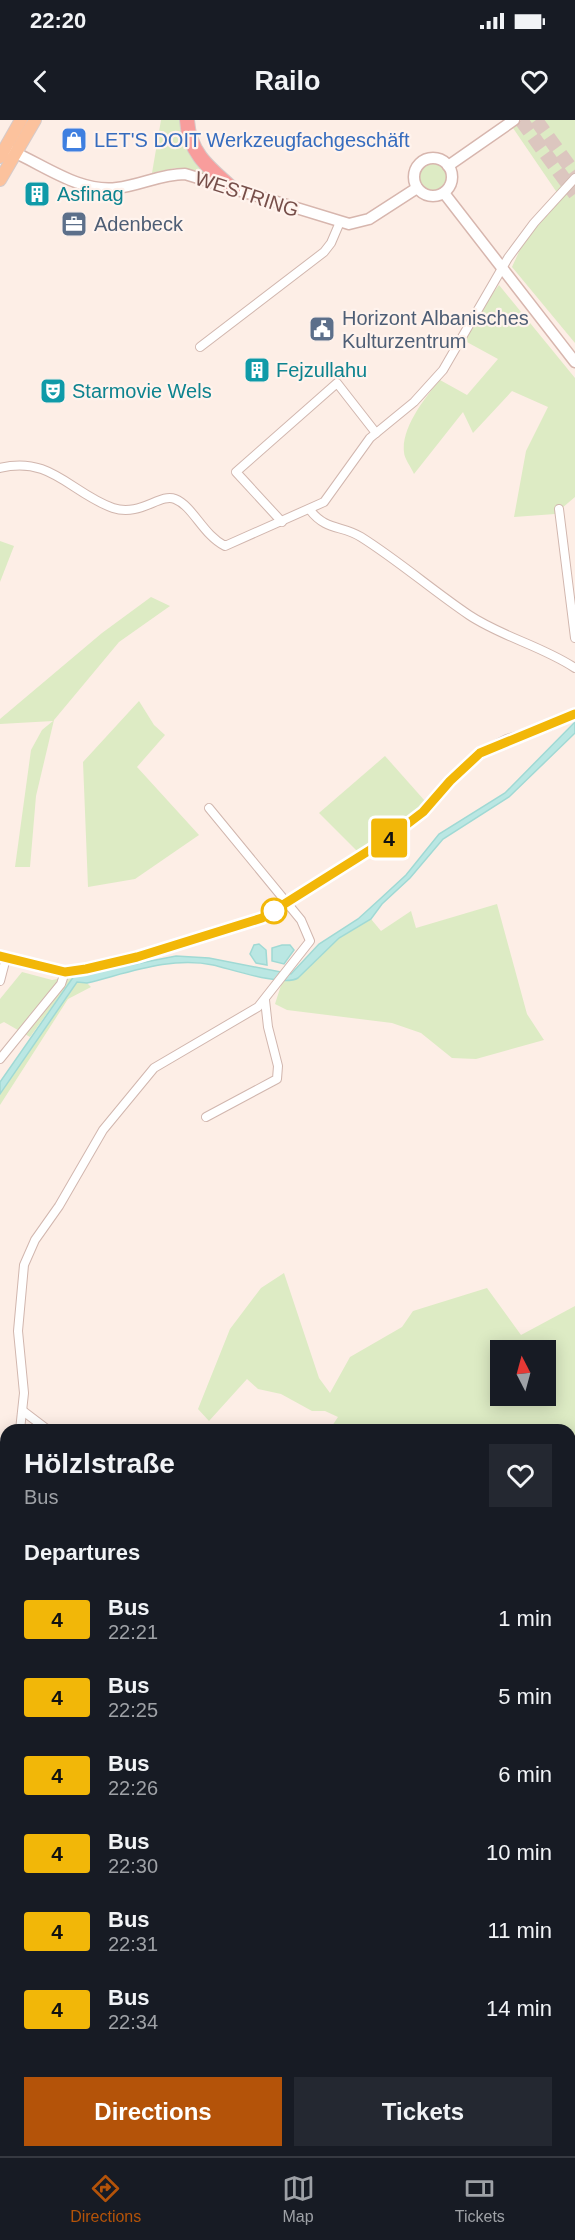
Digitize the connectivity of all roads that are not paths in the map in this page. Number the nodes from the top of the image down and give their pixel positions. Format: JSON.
{"nodes":[{"id":1,"x":21,"y":120,"type":"edge"},
{"id":2,"x":35,"y":120,"type":"edge"},
{"id":3,"x":188,"y":120,"type":"edge"},
{"id":4,"x":514,"y":120,"type":"edge"},
{"id":5,"x":5,"y":151,"type":"edge"},
{"id":6,"x":448,"y":166,"type":"junction"},
{"id":7,"x":575,"y":178,"type":"edge"},
{"id":8,"x":0,"y":180,"type":"edge"},
{"id":9,"x":417,"y":188,"type":"junction"},
{"id":10,"x":233,"y":189,"type":"junction"},
{"id":11,"x":444,"y":193,"type":"junction"},
{"id":12,"x":340,"y":222,"type":"junction"},
{"id":13,"x":502,"y":268,"type":"junction"},
{"id":14,"x":200,"y":347,"type":"dead end"},
{"id":15,"x":575,"y":362,"type":"edge"},
{"id":16,"x":376,"y":433,"type":"junction"},
{"id":17,"x":0,"y":468,"type":"edge"},
{"id":18,"x":559,"y":509,"type":"dead end"},
{"id":19,"x":310,"y":510,"type":"junction"},
{"id":20,"x":282,"y":522,"type":"junction"},
{"id":21,"x":575,"y":638,"type":"edge"},
{"id":22,"x":575,"y":668,"type":"edge"},
{"id":23,"x":575,"y":714,"type":"edge"},
{"id":24,"x":209,"y":808,"type":"dead end"},
{"id":25,"x":288,"y":903,"type":"junction"},
{"id":26,"x":3,"y":957,"type":"edge"},
{"id":27,"x":65,"y":972,"type":"junction"},
{"id":28,"x":0,"y":981,"type":"edge"},
{"id":29,"x":265,"y":1000,"type":"junction"},
{"id":30,"x":0,"y":1059,"type":"edge"},
{"id":31,"x":206,"y":1117,"type":"dead end"},
{"id":32,"x":23,"y":1411,"type":"junction"},
{"id":33,"x":21,"y":1424,"type":"edge"},
{"id":34,"x":40,"y":1424,"type":"edge"}],
"edges":[{"from":1,"to":5,"type":"main road"},
{"from":2,"to":5,"type":"main road"},
{"from":3,"to":10,"type":"highway"},
{"from":4,"to":6,"type":"main road"},
{"from":5,"to":8,"type":"main road"},
{"from":5,"to":10,"type":"main road","name":"WESTRING"},
{"from":6,"to":9,"type":"main road"},
{"from":6,"to":11,"type":"main road"},
{"from":7,"to":13,"type":"street"},
{"from":9,"to":11,"type":"main road"},
{"from":9,"to":12,"type":"main road","name":"WESTRING"},
{"from":10,"to":12,"type":"main road","name":"WESTRING"},
{"from":11,"to":13,"type":"main road"},
{"from":12,"to":14,"type":"street"},
{"from":13,"to":15,"type":"main road"},
{"from":13,"to":16,"type":"street"},
{"from":16,"to":19,"type":"street"},
{"from":16,"to":20,"type":"street"},
{"from":17,"to":20,"type":"street"},
{"from":18,"to":21,"type":"street"},
{"from":19,"to":20,"type":"street"},
{"from":19,"to":22,"type":"street"},
{"from":23,"to":25,"type":"street"},
{"from":24,"to":25,"type":"street"},
{"from":25,"to":27,"type":"street"},
{"from":25,"to":29,"type":"street"},
{"from":26,"to":27,"type":"street"},
{"from":26,"to":28,"type":"street"},
{"from":27,"to":30,"type":"street"},
{"from":29,"to":31,"type":"street"},
{"from":29,"to":32,"type":"street"},
{"from":32,"to":33,"type":"street"},
{"from":32,"to":34,"type":"street"}]}
